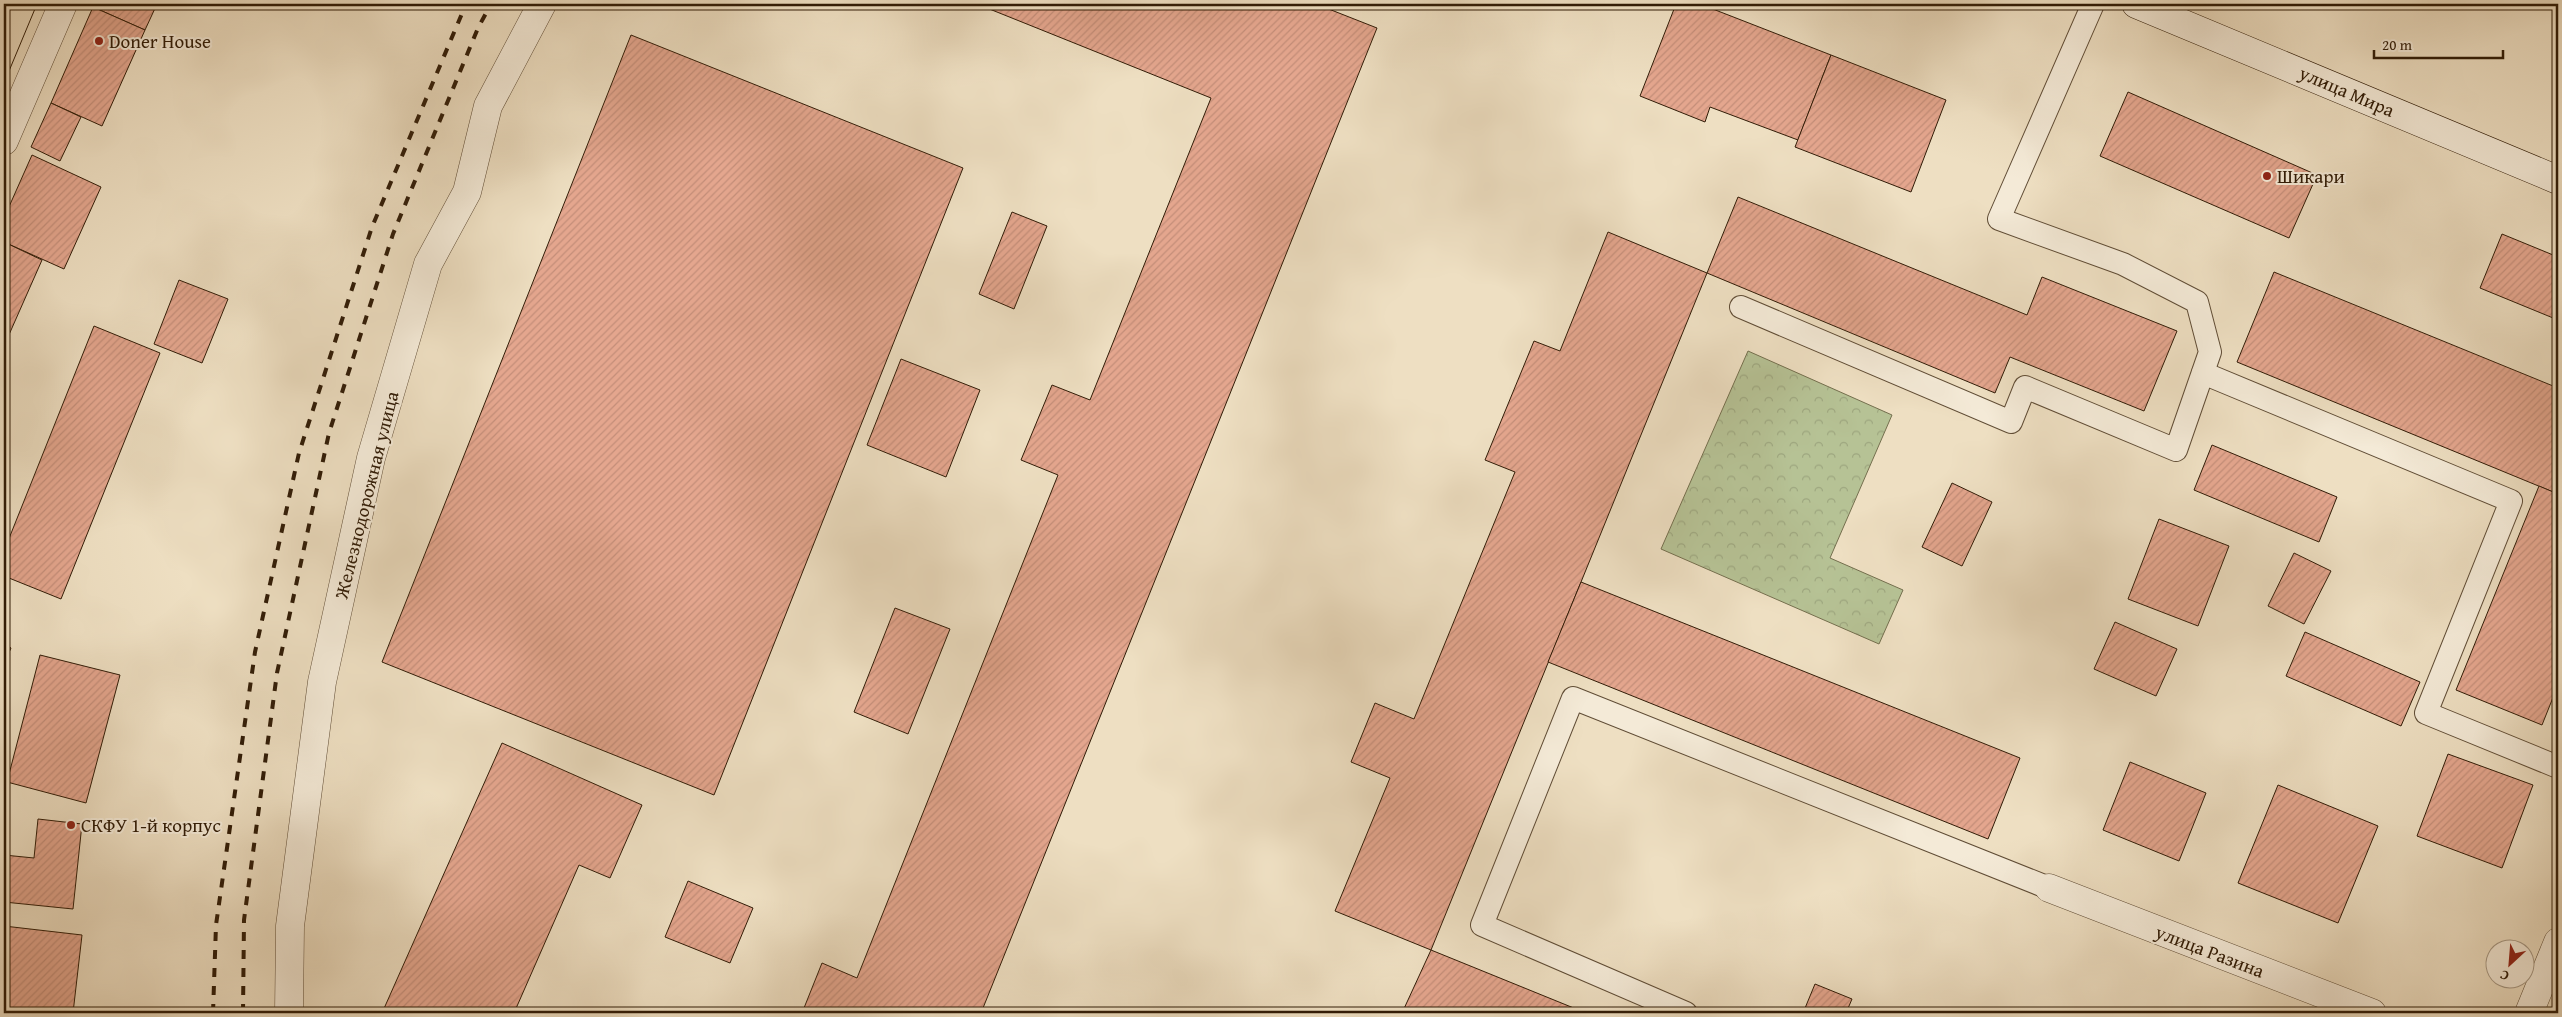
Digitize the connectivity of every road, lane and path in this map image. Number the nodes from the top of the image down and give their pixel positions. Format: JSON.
{"nodes":[{"id":1,"x":63,"y":4,"type":"edge"},
{"id":2,"x":542,"y":4,"type":"edge"},
{"id":3,"x":2093,"y":4,"type":"edge"},
{"id":4,"x":2136,"y":4,"type":"edge"},
{"id":5,"x":2173,"y":10,"type":"edge"},
{"id":6,"x":4,"y":140,"type":"edge"},
{"id":7,"x":2558,"y":180,"type":"edge"},
{"id":8,"x":1741,"y":307,"type":"dead end"},
{"id":9,"x":2203,"y":373,"type":"junction"},
{"id":10,"x":2558,"y":767,"type":"edge"},
{"id":11,"x":2049,"y":888,"type":"joint"},
{"id":12,"x":2558,"y":942,"type":"edge"},
{"id":13,"x":289,"y":1013,"type":"edge"},
{"id":14,"x":1686,"y":1013,"type":"edge"},
{"id":15,"x":2372,"y":1013,"type":"edge"},
{"id":16,"x":2529,"y":1013,"type":"edge"}],
"edges":[{"from":1,"to":6,"type":"street"},
{"from":2,"to":13,"type":"street","name":"Железнодорожная улица"},
{"from":3,"to":9,"type":"lane"},
{"from":4,"to":5,"type":"street","name":"улица Мира"},
{"from":5,"to":7,"type":"street","name":"улица Мира"},
{"from":8,"to":9,"type":"lane"},
{"from":9,"to":10,"type":"lane"},
{"from":11,"to":14,"type":"lane"},
{"from":11,"to":15,"type":"street","name":"улица Разина"},
{"from":12,"to":16,"type":"street"}]}
